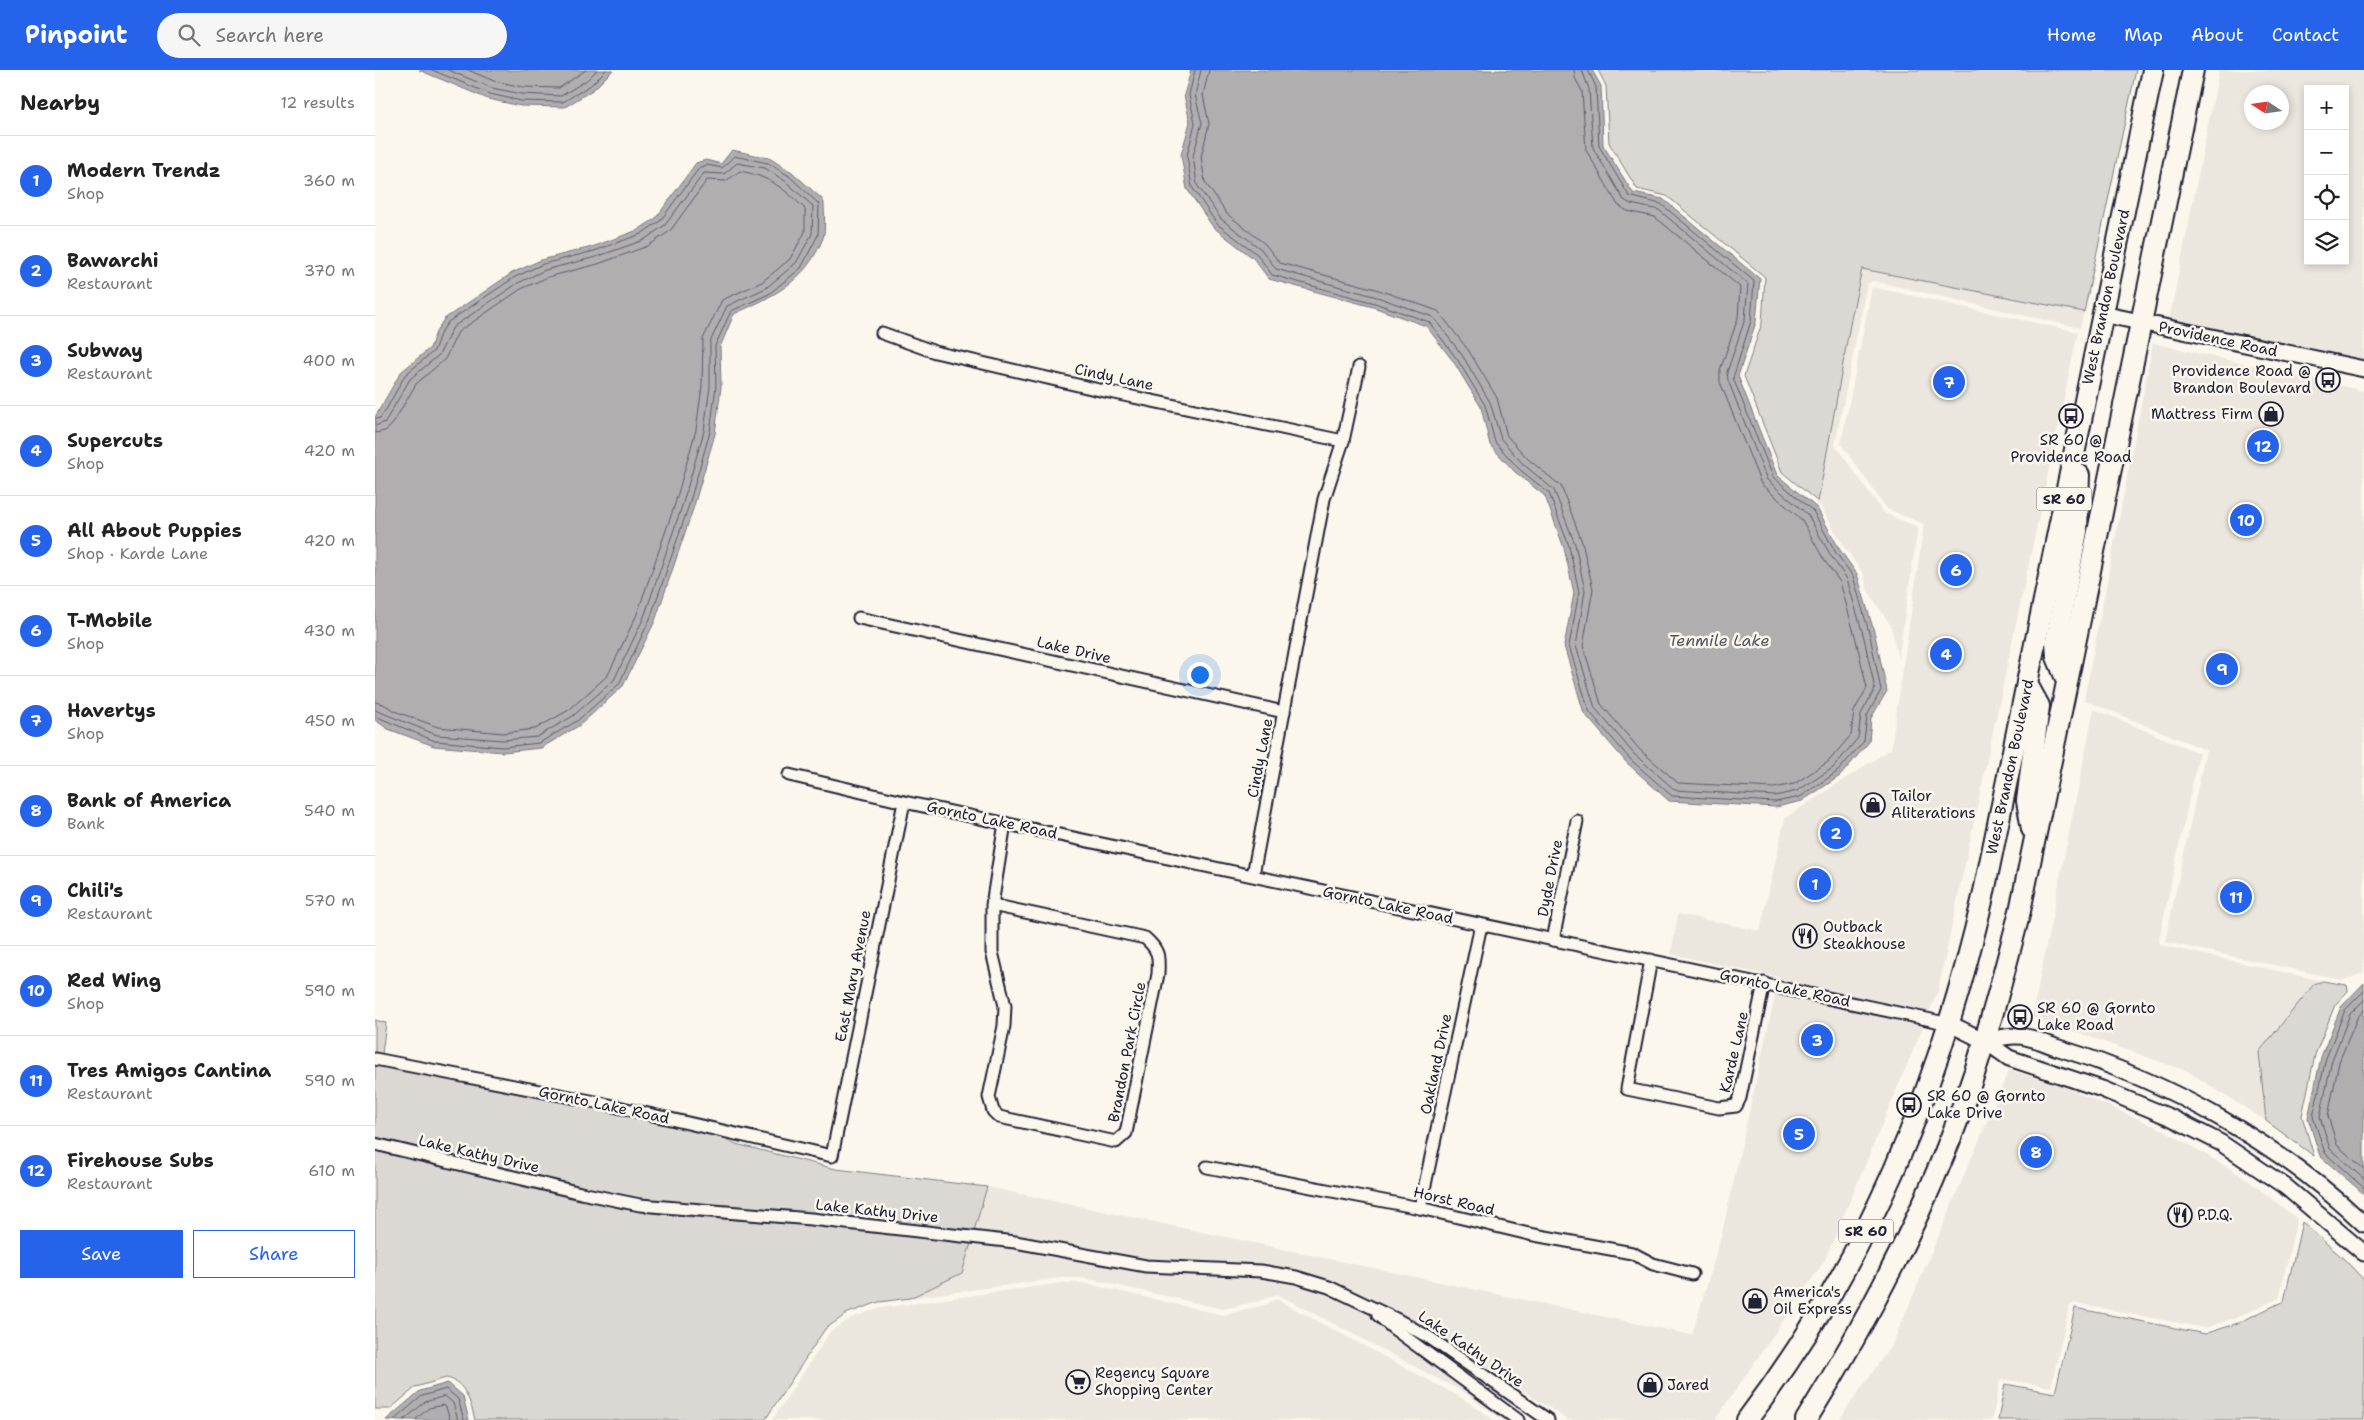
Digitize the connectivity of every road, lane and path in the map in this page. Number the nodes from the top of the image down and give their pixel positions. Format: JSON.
{"nodes":[{"id":1,"x":2153,"y":70,"type":"edge"},
{"id":2,"x":2181,"y":70,"type":"edge"},
{"id":3,"x":2193,"y":70,"type":"edge"},
{"id":4,"x":2186,"y":103,"type":"junction"},
{"id":5,"x":2102,"y":314,"type":"junction"},
{"id":6,"x":2141,"y":322,"type":"junction"},
{"id":7,"x":882,"y":333,"type":"dead end"},
{"id":8,"x":1359,"y":367,"type":"dead end"},
{"id":9,"x":2364,"y":369,"type":"edge"},
{"id":10,"x":2082,"y":411,"type":"junction"},
{"id":11,"x":1343,"y":441,"type":"junction"},
{"id":12,"x":859,"y":618,"type":"dead end"},
{"id":13,"x":2067,"y":681,"type":"junction"},
{"id":14,"x":2027,"y":684,"type":"junction"},
{"id":15,"x":1284,"y":712,"type":"junction"},
{"id":16,"x":789,"y":775,"type":"dead end"},
{"id":17,"x":904,"y":802,"type":"junction"},
{"id":18,"x":1577,"y":821,"type":"dead end"},
{"id":19,"x":1005,"y":823,"type":"junction"},
{"id":20,"x":2034,"y":840,"type":"junction"},
{"id":21,"x":1253,"y":876,"type":"junction"},
{"id":22,"x":991,"y":905,"type":"junction"},
{"id":23,"x":1481,"y":925,"type":"junction"},
{"id":24,"x":1553,"y":940,"type":"junction"},
{"id":25,"x":1651,"y":960,"type":"junction"},
{"id":26,"x":1764,"y":983,"type":"junction"},
{"id":27,"x":1950,"y":1024,"type":"junction"},
{"id":28,"x":1985,"y":1041,"type":"junction"},
{"id":29,"x":375,"y":1059,"type":"edge"},
{"id":30,"x":375,"y":1144,"type":"edge"},
{"id":31,"x":832,"y":1156,"type":"joint"},
{"id":32,"x":1207,"y":1167,"type":"dead end"},
{"id":33,"x":1420,"y":1208,"type":"junction"},
{"id":34,"x":2364,"y":1224,"type":"edge"},
{"id":35,"x":2364,"y":1253,"type":"edge"},
{"id":36,"x":1692,"y":1274,"type":"dead end"},
{"id":37,"x":1374,"y":1310,"type":"junction"},
{"id":38,"x":1782,"y":1374,"type":"junction"},
{"id":39,"x":1518,"y":1420,"type":"edge"},
{"id":40,"x":1548,"y":1420,"type":"edge"},
{"id":41,"x":1747,"y":1420,"type":"edge"},
{"id":42,"x":1765,"y":1420,"type":"edge"},
{"id":43,"x":1806,"y":1420,"type":"edge"}],
"edges":[{"from":1,"to":5,"type":"highway","name":"West Brandon Boulevard","number":"SR 60"},
{"from":2,"to":4,"type":"highway"},
{"from":3,"to":4,"type":"highway","number":"SR 60"},
{"from":4,"to":6,"type":"highway","number":"SR 60"},
{"from":5,"to":6,"type":"street","name":"Providence Road"},
{"from":5,"to":10,"type":"highway","name":"West Brandon Boulevard","number":"SR 60"},
{"from":6,"to":9,"type":"street","name":"Providence Road"},
{"from":6,"to":13,"type":"highway","number":"SR 60"},
{"from":7,"to":11,"type":"street","name":"Cindy Lane"},
{"from":8,"to":11,"type":"street","name":"Cindy Lane"},
{"from":10,"to":13,"type":"highway"},
{"from":10,"to":14,"type":"highway","name":"West Brandon Boulevard","number":"SR 60"},
{"from":11,"to":15,"type":"street","name":"Cindy Lane"},
{"from":12,"to":15,"type":"street","name":"Lake Drive"},
{"from":13,"to":20,"type":"highway","number":"SR 60"},
{"from":14,"to":20,"type":"highway"},
{"from":14,"to":27,"type":"highway","name":"West Brandon Boulevard","number":"SR 60"},
{"from":15,"to":21,"type":"street","name":"Cindy Lane"},
{"from":16,"to":17,"type":"street","name":"Gornto Lake Road"},
{"from":17,"to":19,"type":"street","name":"Gornto Lake Road"},
{"from":17,"to":31,"type":"street","name":"East Mary Avenue"},
{"from":18,"to":24,"type":"street","name":"Dyde Drive"},
{"from":19,"to":21,"type":"street","name":"Gornto Lake Road"},
{"from":19,"to":22,"type":"street","name":"Brandon Park Circle"},
{"from":20,"to":28,"type":"highway","number":"SR 60"},
{"from":21,"to":23,"type":"street","name":"Gornto Lake Road"},
{"from":22,"to":22,"type":"street","name":"Brandon Park Circle"},
{"from":23,"to":24,"type":"street","name":"Gornto Lake Road"},
{"from":23,"to":33,"type":"street","name":"Oakland Drive"},
{"from":24,"to":25,"type":"street","name":"Gornto Lake Road"},
{"from":25,"to":26,"type":"street","name":"Gornto Lake Road"},
{"from":25,"to":26,"type":"street","name":"Karde Lane"},
{"from":26,"to":27,"type":"street","name":"Gornto Lake Road"},
{"from":27,"to":28,"type":"street","name":"Gornto Lake Road"},
{"from":27,"to":38,"type":"highway","name":"West Brandon Boulevard","number":"SR 60"},
{"from":28,"to":34,"type":"street"},
{"from":28,"to":35,"type":"street","name":"Gornto Lake Road"},
{"from":28,"to":43,"type":"highway","number":"SR 60"},
{"from":29,"to":31,"type":"street","name":"Gornto Lake Road"},
{"from":30,"to":37,"type":"street","name":"Lake Kathy Drive"},
{"from":32,"to":33,"type":"street","name":"Horst Road"},
{"from":33,"to":36,"type":"street","name":"Horst Road"},
{"from":37,"to":39,"type":"street","name":"Lake Kathy Drive"},
{"from":37,"to":40,"type":"street","name":"Lake Kathy Drive"},
{"from":38,"to":41,"type":"highway","name":"West Brandon Boulevard","number":"SR 60"},
{"from":38,"to":42,"type":"highway"}]}
